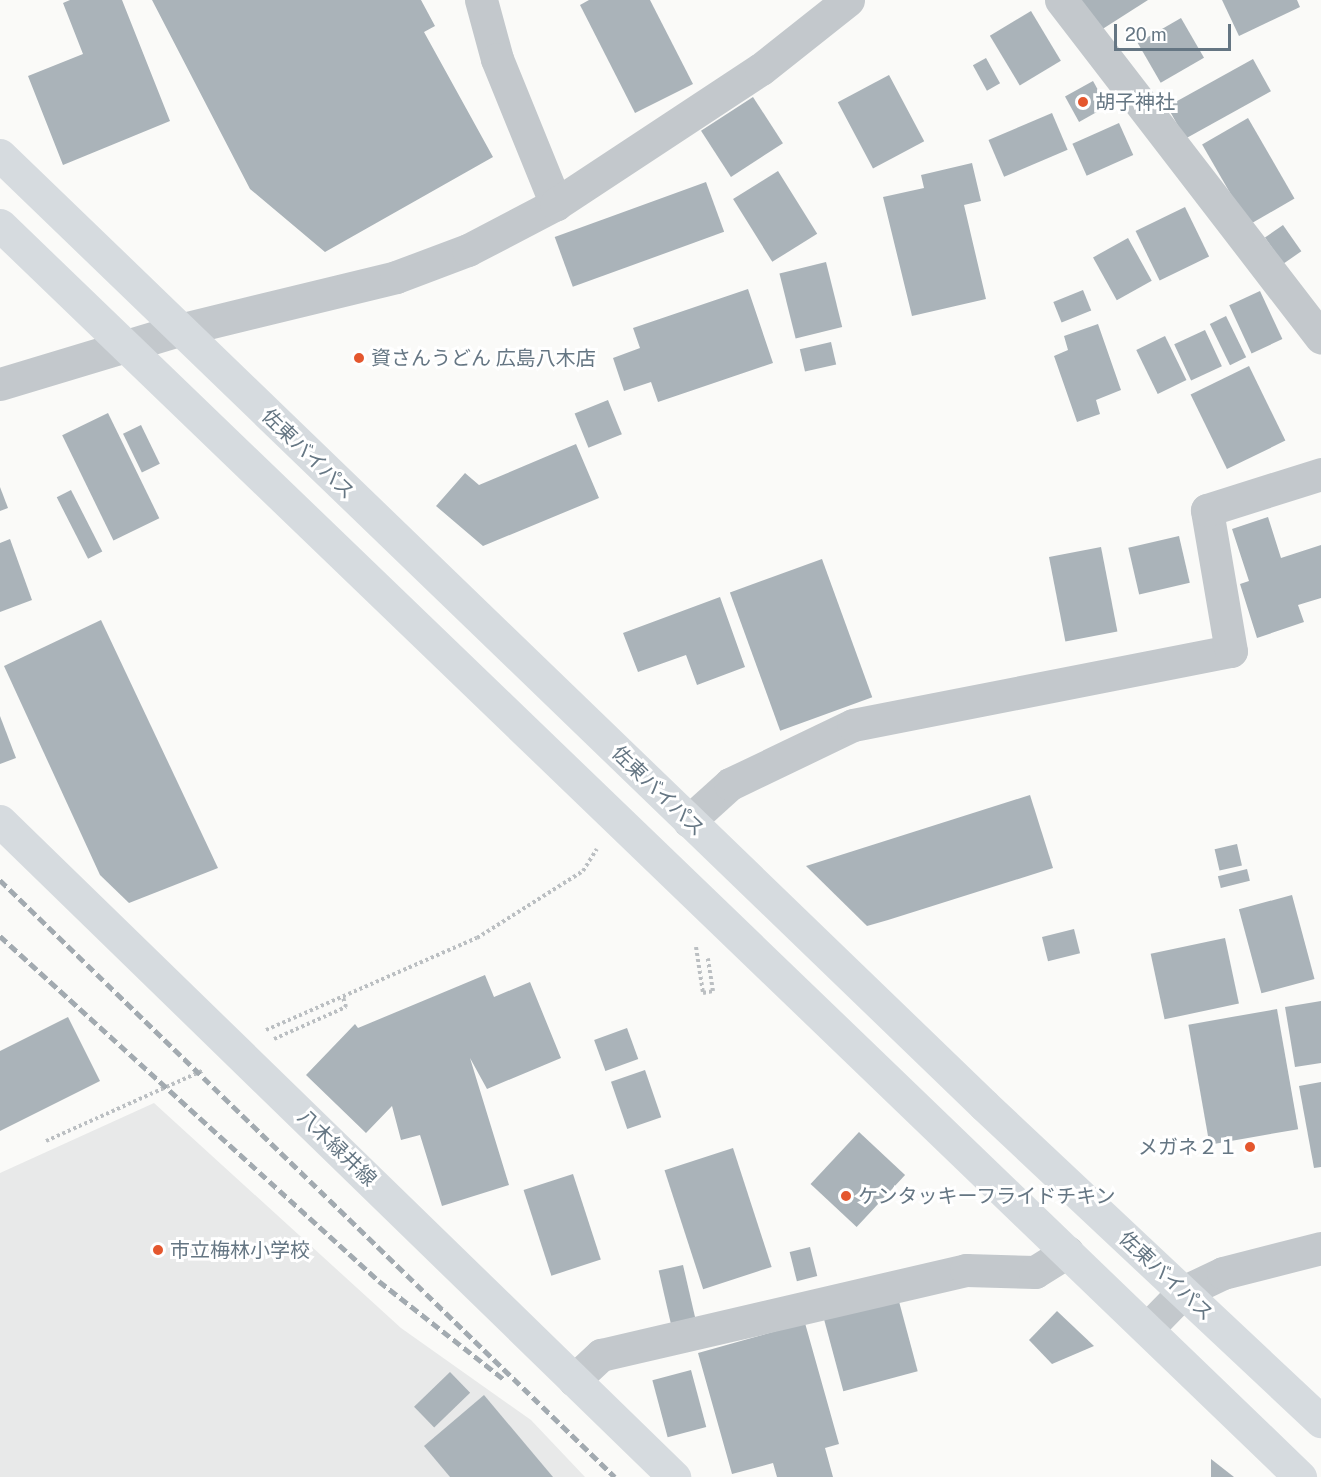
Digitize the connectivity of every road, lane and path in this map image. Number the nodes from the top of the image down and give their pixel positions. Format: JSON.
{"nodes":[{"id":1,"x":481,"y":0,"type":"edge"},
{"id":2,"x":849,"y":0,"type":"edge"},
{"id":3,"x":1061,"y":0,"type":"edge"},
{"id":4,"x":0,"y":155,"type":"edge"},
{"id":5,"x":556,"y":204,"type":"junction"},
{"id":6,"x":0,"y":225,"type":"edge"},
{"id":7,"x":179,"y":330,"type":"junction"},
{"id":8,"x":1321,"y":338,"type":"edge"},
{"id":9,"x":129,"y":346,"type":"junction"},
{"id":10,"x":0,"y":384,"type":"edge"},
{"id":11,"x":1321,"y":474,"type":"edge"},
{"id":12,"x":0,"y":820,"type":"edge"},
{"id":13,"x":689,"y":821,"type":"junction"},
{"id":14,"x":599,"y":845,"type":"dead end"},
{"id":15,"x":696,"y":948,"type":"dead end"},
{"id":16,"x":707,"y":957,"type":"dead end"},
{"id":17,"x":343,"y":997,"type":"junction"},
{"id":18,"x":273,"y":1039,"type":"dead end"},
{"id":19,"x":232,"y":1045,"type":"junction"},
{"id":20,"x":129,"y":1104,"type":"dead end"},
{"id":21,"x":46,"y":1141,"type":"dead end"},
{"id":22,"x":1321,"y":1248,"type":"edge"},
{"id":23,"x":1068,"y":1252,"type":"junction"},
{"id":24,"x":1183,"y":1292,"type":"junction"},
{"id":25,"x":1147,"y":1329,"type":"junction"},
{"id":26,"x":574,"y":1380,"type":"junction"},
{"id":27,"x":1321,"y":1421,"type":"edge"},
{"id":28,"x":674,"y":1477,"type":"edge"},
{"id":29,"x":1300,"y":1477,"type":"edge"}],
"edges":[{"from":1,"to":5,"type":"street"},
{"from":2,"to":5,"type":"street"},
{"from":3,"to":8,"type":"street"},
{"from":4,"to":7,"type":"main road","name":"佐東バイパス"},
{"from":5,"to":7,"type":"street"},
{"from":6,"to":9,"type":"main road"},
{"from":7,"to":9,"type":"street"},
{"from":7,"to":13,"type":"main road","name":"佐東バイパス"},
{"from":9,"to":10,"type":"street"},
{"from":9,"to":23,"type":"main road"},
{"from":11,"to":13,"type":"street"},
{"from":12,"to":19,"type":"main road","name":"八木緑井線"},
{"from":13,"to":24,"type":"main road","name":"佐東バイパス"},
{"from":14,"to":17,"type":"path"},
{"from":15,"to":16,"type":"path"},
{"from":17,"to":18,"type":"path"},
{"from":17,"to":19,"type":"path"},
{"from":19,"to":26,"type":"main road","name":"八木緑井線"},
{"from":20,"to":21,"type":"path"},
{"from":22,"to":24,"type":"street"},
{"from":23,"to":25,"type":"main road"},
{"from":23,"to":26,"type":"street"},
{"from":24,"to":25,"type":"street"},
{"from":24,"to":27,"type":"main road","name":"佐東バイパス"},
{"from":25,"to":29,"type":"main road"},
{"from":26,"to":28,"type":"main road","name":"八木緑井線"}]}
